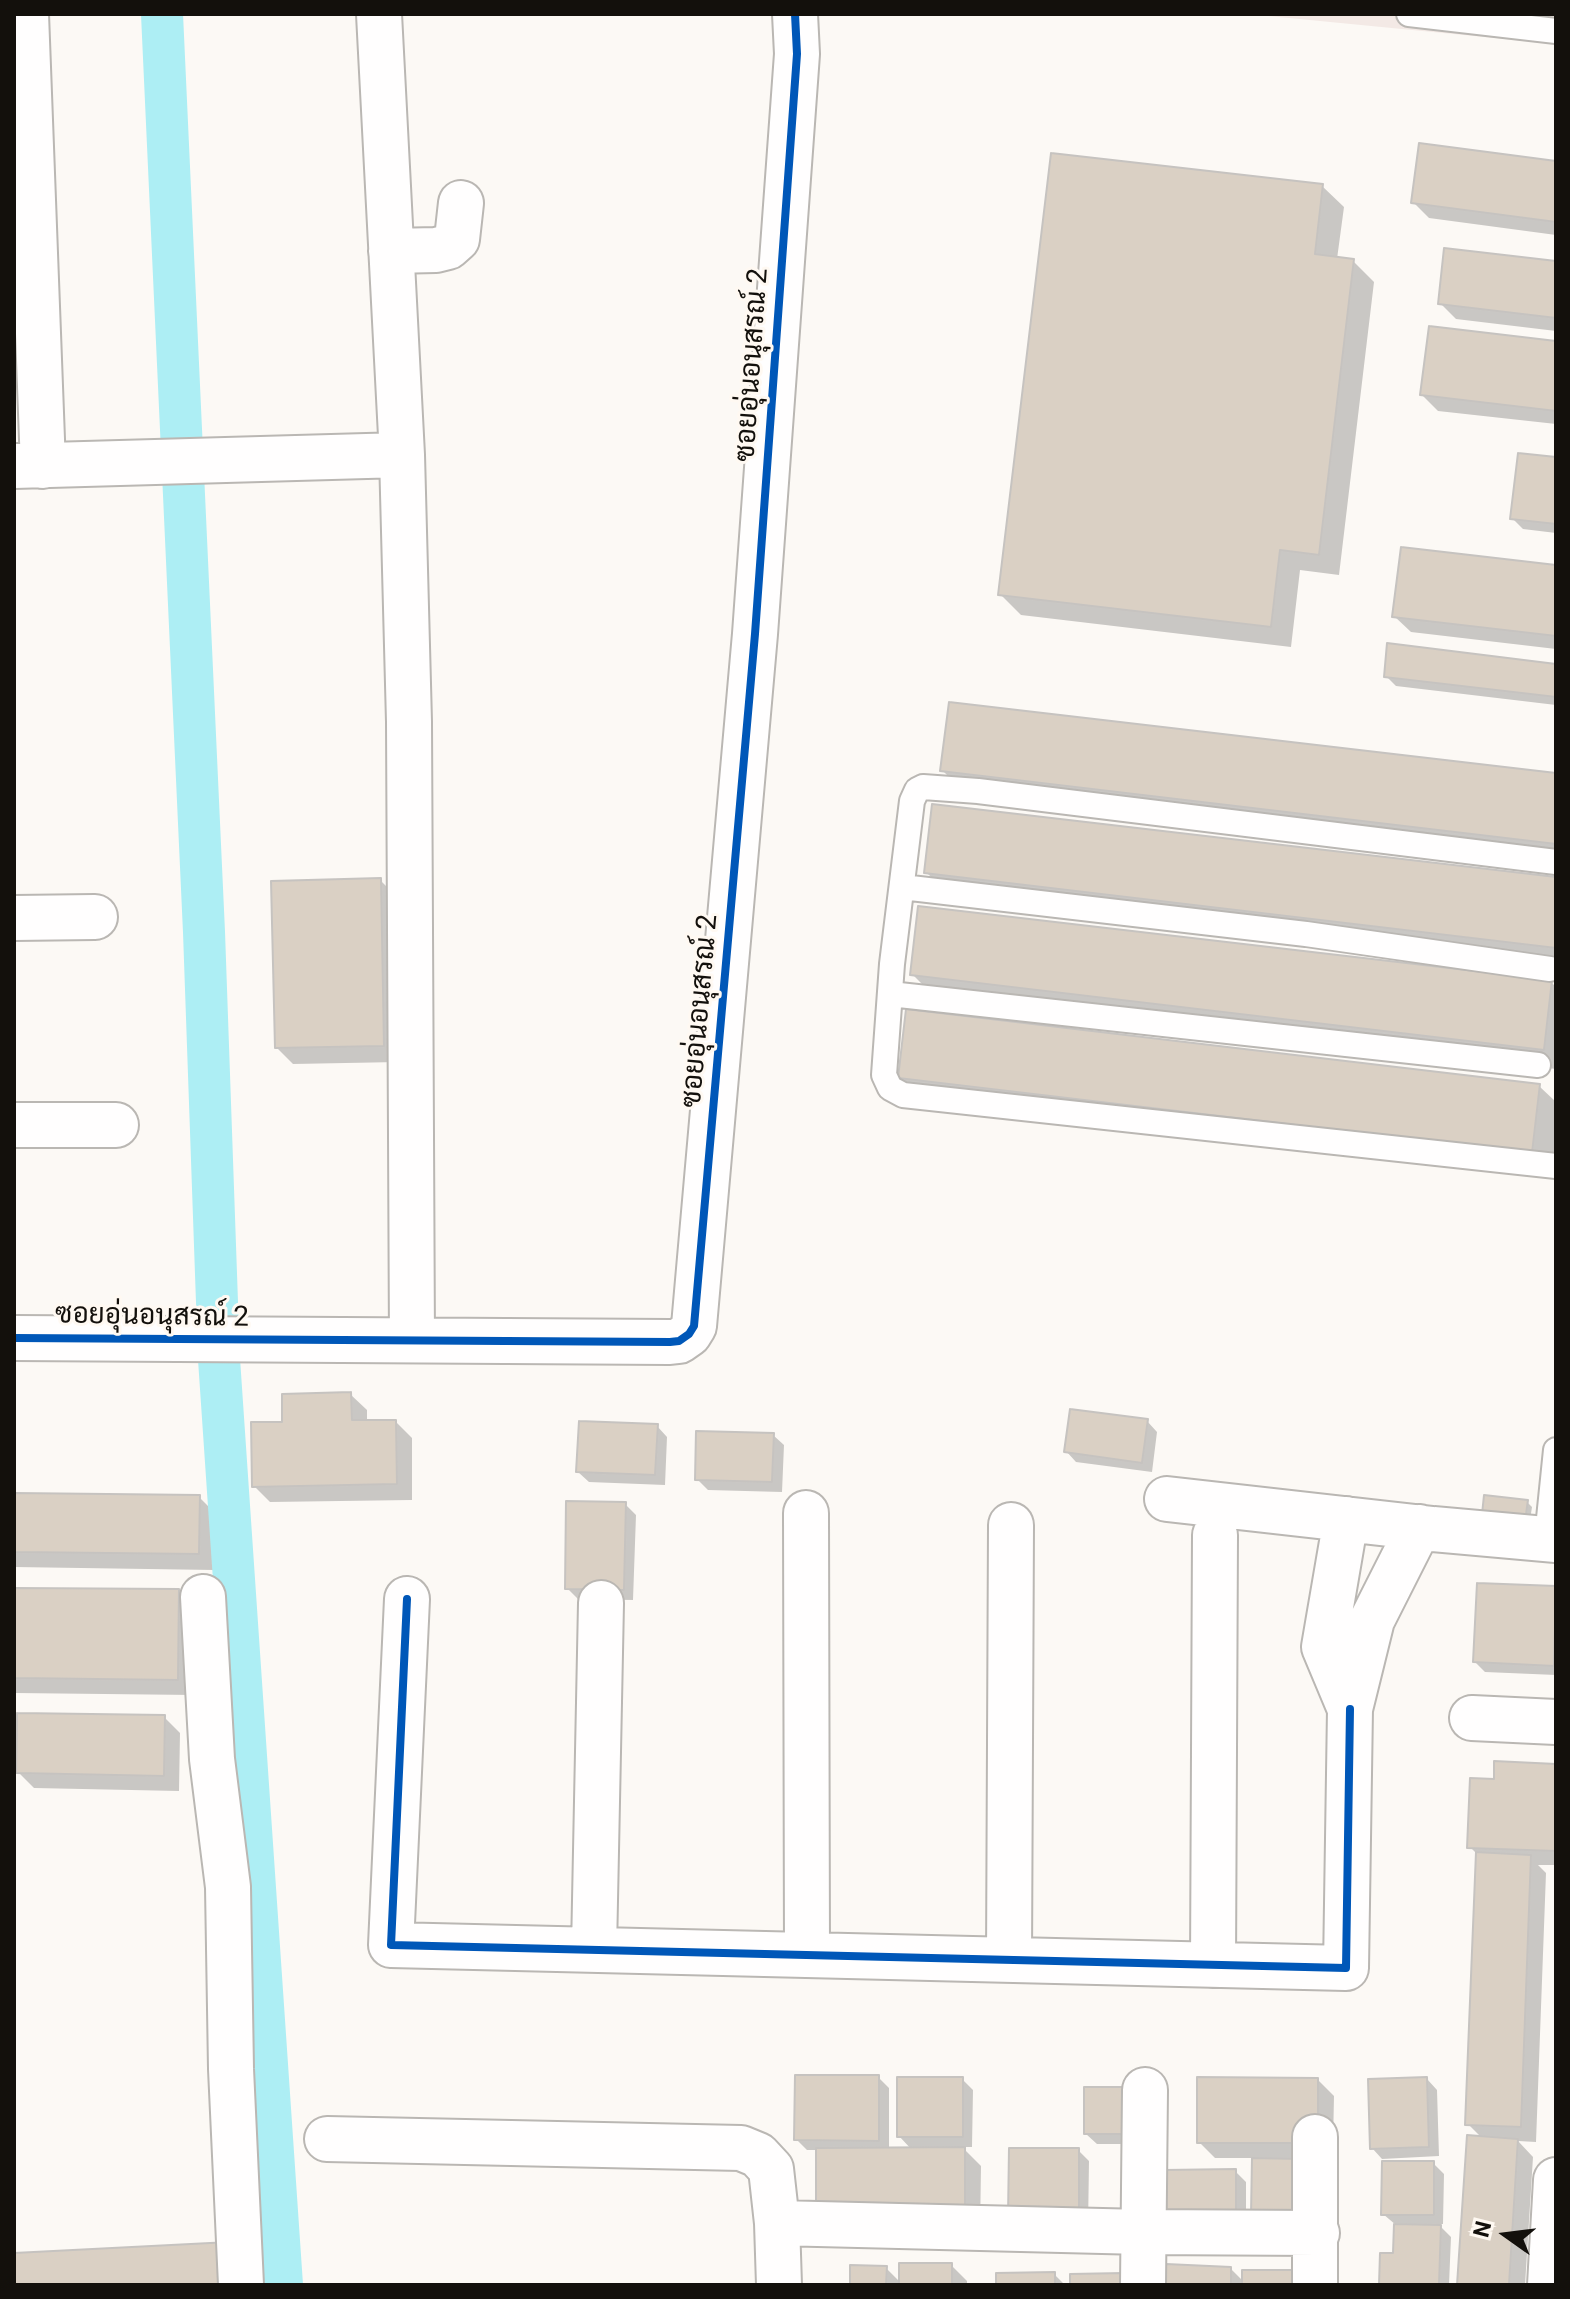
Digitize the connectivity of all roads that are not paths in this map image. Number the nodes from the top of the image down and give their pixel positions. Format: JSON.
{"nodes":[{"id":1,"x":26,"y":14,"type":"edge"},
{"id":2,"x":379,"y":14,"type":"edge"},
{"id":3,"x":795,"y":14,"type":"edge"},
{"id":4,"x":1409,"y":14,"type":"edge"},
{"id":5,"x":1556,"y":31,"type":"edge"},
{"id":6,"x":461,"y":203,"type":"dead end"},
{"id":7,"x":391,"y":251,"type":"junction"},
{"id":8,"x":402,"y":455,"type":"junction"},
{"id":9,"x":29,"y":466,"type":"edge"},
{"id":10,"x":1556,"y":862,"type":"edge"},
{"id":11,"x":902,"y":887,"type":"junction"},
{"id":12,"x":95,"y":917,"type":"dead end"},
{"id":13,"x":14,"y":918,"type":"edge"},
{"id":14,"x":1550,"y":969,"type":"dead end"},
{"id":15,"x":890,"y":994,"type":"junction"},
{"id":16,"x":1538,"y":1065,"type":"dead end"},
{"id":17,"x":14,"y":1125,"type":"edge"},
{"id":18,"x":116,"y":1125,"type":"dead end"},
{"id":19,"x":1556,"y":1166,"type":"edge"},
{"id":20,"x":14,"y":1338,"type":"edge"},
{"id":21,"x":412,"y":1340,"type":"junction"},
{"id":22,"x":1556,"y":1450,"type":"edge"},
{"id":23,"x":1167,"y":1499,"type":"dead end"},
{"id":24,"x":806,"y":1513,"type":"dead end"},
{"id":25,"x":1346,"y":1519,"type":"junction"},
{"id":26,"x":1011,"y":1525,"type":"dead end"},
{"id":27,"x":1419,"y":1527,"type":"junction"},
{"id":28,"x":1215,"y":1535,"type":"dead end"},
{"id":29,"x":1551,"y":1539,"type":"edge"},
{"id":30,"x":203,"y":1597,"type":"dead end"},
{"id":31,"x":407,"y":1599,"type":"dead end"},
{"id":32,"x":601,"y":1603,"type":"dead end"},
{"id":33,"x":1350,"y":1709,"type":"junction"},
{"id":34,"x":1472,"y":1718,"type":"dead end"},
{"id":35,"x":1556,"y":1722,"type":"edge"},
{"id":36,"x":594,"y":1950,"type":"junction"},
{"id":37,"x":807,"y":1955,"type":"junction"},
{"id":38,"x":1009,"y":1960,"type":"junction"},
{"id":39,"x":1213,"y":1965,"type":"junction"},
{"id":40,"x":1145,"y":2090,"type":"dead end"},
{"id":41,"x":1315,"y":2137,"type":"dead end"},
{"id":42,"x":327,"y":2139,"type":"dead end"},
{"id":43,"x":1556,"y":2180,"type":"edge"},
{"id":44,"x":777,"y":2223,"type":"junction"},
{"id":45,"x":1143,"y":2232,"type":"junction"},
{"id":46,"x":1317,"y":2233,"type":"junction"},
{"id":47,"x":241,"y":2285,"type":"edge"},
{"id":48,"x":779,"y":2285,"type":"edge"},
{"id":49,"x":1143,"y":2285,"type":"edge"},
{"id":50,"x":1315,"y":2285,"type":"edge"},
{"id":51,"x":1550,"y":2285,"type":"edge"}],
"edges":[{"from":1,"to":9,"type":"street"},
{"from":2,"to":7,"type":"street"},
{"from":3,"to":21,"type":"street","name":"ซอยอุ่นอนุสรณ์ 2"},
{"from":4,"to":5,"type":"lane"},
{"from":6,"to":7,"type":"street"},
{"from":7,"to":8,"type":"street"},
{"from":8,"to":9,"type":"street"},
{"from":8,"to":21,"type":"street"},
{"from":10,"to":11,"type":"lane"},
{"from":11,"to":14,"type":"lane"},
{"from":11,"to":15,"type":"lane"},
{"from":12,"to":13,"type":"street"},
{"from":15,"to":16,"type":"lane"},
{"from":15,"to":19,"type":"lane"},
{"from":17,"to":18,"type":"street"},
{"from":20,"to":21,"type":"street","name":"ซอยอุ่นอนุสรณ์ 2"},
{"from":22,"to":29,"type":"lane"},
{"from":23,"to":25,"type":"street"},
{"from":24,"to":37,"type":"street"},
{"from":25,"to":27,"type":"street"},
{"from":25,"to":33,"type":"street"},
{"from":26,"to":38,"type":"street"},
{"from":27,"to":29,"type":"street"},
{"from":27,"to":33,"type":"street"},
{"from":28,"to":39,"type":"street"},
{"from":30,"to":47,"type":"street"},
{"from":31,"to":36,"type":"street"},
{"from":32,"to":36,"type":"street"},
{"from":33,"to":39,"type":"street"},
{"from":34,"to":35,"type":"street"},
{"from":36,"to":37,"type":"street"},
{"from":37,"to":38,"type":"street"},
{"from":38,"to":39,"type":"street"},
{"from":40,"to":45,"type":"street"},
{"from":41,"to":46,"type":"street"},
{"from":42,"to":44,"type":"street"},
{"from":43,"to":51,"type":"street"},
{"from":44,"to":45,"type":"street"},
{"from":44,"to":48,"type":"street"},
{"from":45,"to":46,"type":"street"},
{"from":45,"to":49,"type":"street"},
{"from":46,"to":50,"type":"street"}]}
